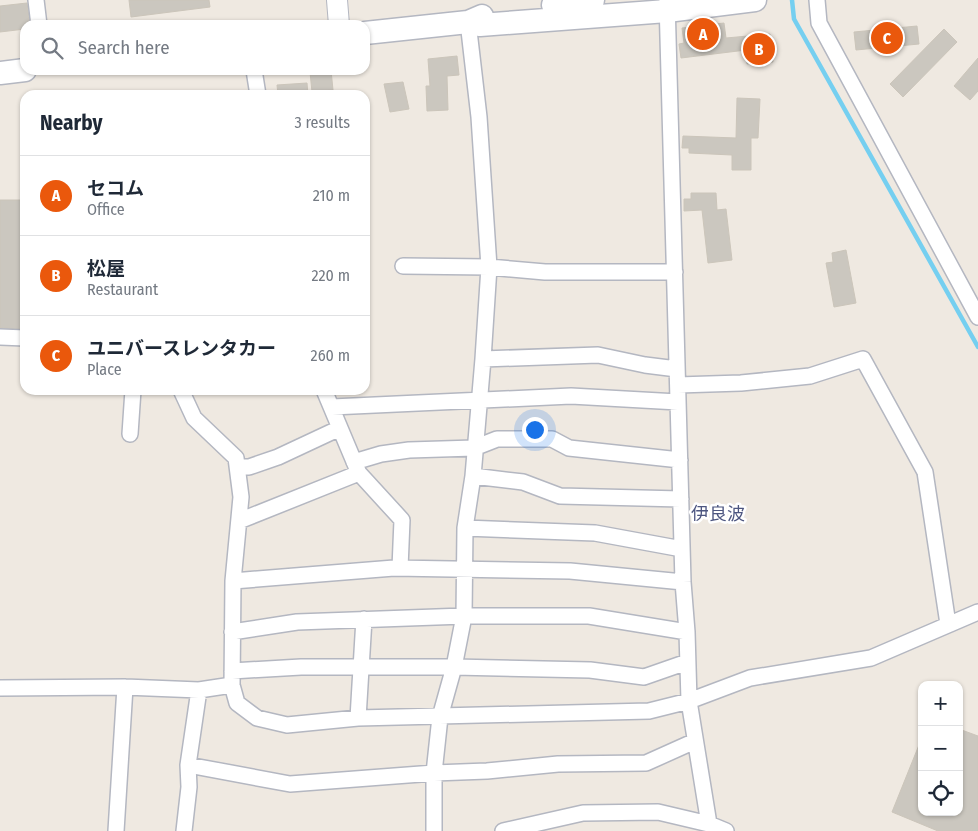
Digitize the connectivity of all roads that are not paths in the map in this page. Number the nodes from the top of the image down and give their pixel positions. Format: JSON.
{"nodes":[{"id":1,"x":36,"y":0,"type":"edge"},
{"id":2,"x":336,"y":0,"type":"edge"},
{"id":3,"x":593,"y":0,"type":"edge"},
{"id":4,"x":755,"y":0,"type":"edge"},
{"id":5,"x":817,"y":0,"type":"edge"},
{"id":6,"x":667,"y":5,"type":"edge"},
{"id":7,"x":38,"y":20,"type":"edge"},
{"id":8,"x":338,"y":20,"type":"edge"},
{"id":9,"x":468,"y":22,"type":"junction"},
{"id":10,"x":370,"y":32,"type":"edge"},
{"id":11,"x":20,"y":71,"type":"edge"},
{"id":12,"x":0,"y":73,"type":"edge"},
{"id":13,"x":255,"y":75,"type":"edge"},
{"id":14,"x":257,"y":90,"type":"edge"},
{"id":15,"x":403,"y":266,"type":"dead end"},
{"id":16,"x":489,"y":268,"type":"junction"},
{"id":17,"x":675,"y":272,"type":"junction"},
{"id":18,"x":978,"y":317,"type":"edge"},
{"id":19,"x":0,"y":337,"type":"edge"},
{"id":20,"x":20,"y":338,"type":"edge"},
{"id":21,"x":483,"y":359,"type":"junction"},
{"id":22,"x":677,"y":369,"type":"junction"},
{"id":23,"x":678,"y":385,"type":"junction"},
{"id":24,"x":133,"y":395,"type":"edge"},
{"id":25,"x":183,"y":395,"type":"edge"},
{"id":26,"x":326,"y":395,"type":"edge"},
{"id":27,"x":479,"y":400,"type":"junction"},
{"id":28,"x":678,"y":402,"type":"junction"},
{"id":29,"x":332,"y":408,"type":"junction"},
{"id":30,"x":340,"y":428,"type":"junction"},
{"id":31,"x":130,"y":434,"type":"dead end"},
{"id":32,"x":474,"y":448,"type":"junction"},
{"id":33,"x":680,"y":460,"type":"junction"},
{"id":34,"x":237,"y":466,"type":"junction"},
{"id":35,"x":357,"y":468,"type":"junction"},
{"id":36,"x":473,"y":476,"type":"junction"},
{"id":37,"x":681,"y":499,"type":"junction"},
{"id":38,"x":239,"y":521,"type":"junction"},
{"id":39,"x":465,"y":528,"type":"junction"},
{"id":40,"x":682,"y":549,"type":"junction"},
{"id":41,"x":400,"y":568,"type":"junction"},
{"id":42,"x":464,"y":570,"type":"junction"},
{"id":43,"x":233,"y":581,"type":"junction"},
{"id":44,"x":683,"y":582,"type":"junction"},
{"id":45,"x":978,"y":612,"type":"edge"},
{"id":46,"x":464,"y":616,"type":"junction"},
{"id":47,"x":364,"y":619,"type":"junction"},
{"id":48,"x":948,"y":624,"type":"junction"},
{"id":49,"x":232,"y":632,"type":"junction"},
{"id":50,"x":687,"y":632,"type":"junction"},
{"id":51,"x":687,"y":662,"type":"junction"},
{"id":52,"x":361,"y":667,"type":"junction"},
{"id":53,"x":454,"y":667,"type":"junction"},
{"id":54,"x":232,"y":678,"type":"junction"},
{"id":55,"x":125,"y":687,"type":"junction"},
{"id":56,"x":0,"y":688,"type":"edge"},
{"id":57,"x":199,"y":690,"type":"junction"},
{"id":58,"x":689,"y":701,"type":"junction"},
{"id":59,"x":440,"y":716,"type":"junction"},
{"id":60,"x":358,"y":718,"type":"junction"},
{"id":61,"x":695,"y":741,"type":"junction"},
{"id":62,"x":188,"y":765,"type":"junction"},
{"id":63,"x":434,"y":773,"type":"junction"},
{"id":64,"x":709,"y":824,"type":"junction"},
{"id":65,"x":116,"y":831,"type":"edge"},
{"id":66,"x":184,"y":831,"type":"edge"},
{"id":67,"x":434,"y":831,"type":"edge"},
{"id":68,"x":503,"y":831,"type":"edge"},
{"id":69,"x":726,"y":831,"type":"edge"}],
"edges":[{"from":1,"to":7,"type":"street"},
{"from":2,"to":8,"type":"street"},
{"from":3,"to":9,"type":"main road"},
{"from":4,"to":6,"type":"main road"},
{"from":5,"to":18,"type":"street"},
{"from":6,"to":9,"type":"main road"},
{"from":6,"to":17,"type":"street"},
{"from":9,"to":10,"type":"main road"},
{"from":9,"to":16,"type":"street"},
{"from":11,"to":12,"type":"main road"},
{"from":13,"to":14,"type":"street"},
{"from":15,"to":16,"type":"street"},
{"from":16,"to":17,"type":"street"},
{"from":16,"to":21,"type":"street"},
{"from":17,"to":22,"type":"street"},
{"from":19,"to":20,"type":"street"},
{"from":21,"to":22,"type":"street"},
{"from":21,"to":27,"type":"street"},
{"from":22,"to":23,"type":"street"},
{"from":23,"to":28,"type":"street"},
{"from":23,"to":48,"type":"street"},
{"from":24,"to":31,"type":"street"},
{"from":25,"to":34,"type":"street"},
{"from":26,"to":29,"type":"street"},
{"from":27,"to":28,"type":"street"},
{"from":27,"to":29,"type":"street"},
{"from":27,"to":32,"type":"street"},
{"from":28,"to":33,"type":"street"},
{"from":29,"to":30,"type":"street"},
{"from":30,"to":34,"type":"street"},
{"from":30,"to":35,"type":"street"},
{"from":32,"to":33,"type":"street"},
{"from":32,"to":35,"type":"street"},
{"from":32,"to":36,"type":"street"},
{"from":33,"to":37,"type":"street"},
{"from":34,"to":38,"type":"street"},
{"from":35,"to":38,"type":"street"},
{"from":35,"to":41,"type":"street"},
{"from":36,"to":37,"type":"street"},
{"from":36,"to":39,"type":"street"},
{"from":37,"to":40,"type":"street"},
{"from":38,"to":43,"type":"street"},
{"from":39,"to":40,"type":"street"},
{"from":39,"to":42,"type":"street"},
{"from":40,"to":44,"type":"street"},
{"from":41,"to":42,"type":"street"},
{"from":41,"to":43,"type":"street"},
{"from":42,"to":44,"type":"street"},
{"from":42,"to":46,"type":"street"},
{"from":43,"to":49,"type":"street"},
{"from":44,"to":50,"type":"street"},
{"from":45,"to":48,"type":"street"},
{"from":46,"to":47,"type":"street"},
{"from":46,"to":50,"type":"street"},
{"from":46,"to":53,"type":"street"},
{"from":47,"to":49,"type":"street"},
{"from":47,"to":52,"type":"street"},
{"from":48,"to":58,"type":"street"},
{"from":49,"to":54,"type":"street"},
{"from":50,"to":51,"type":"street"},
{"from":51,"to":53,"type":"street"},
{"from":51,"to":58,"type":"street"},
{"from":52,"to":53,"type":"street"},
{"from":52,"to":54,"type":"street"},
{"from":52,"to":60,"type":"street"},
{"from":53,"to":59,"type":"street"},
{"from":54,"to":57,"type":"street"},
{"from":54,"to":60,"type":"street"},
{"from":55,"to":56,"type":"street"},
{"from":55,"to":57,"type":"street"},
{"from":55,"to":65,"type":"street"},
{"from":57,"to":62,"type":"street"},
{"from":58,"to":59,"type":"street"},
{"from":58,"to":61,"type":"street"},
{"from":59,"to":60,"type":"street"},
{"from":59,"to":63,"type":"street"},
{"from":61,"to":63,"type":"street"},
{"from":61,"to":64,"type":"street"},
{"from":62,"to":63,"type":"street"},
{"from":62,"to":66,"type":"street"},
{"from":63,"to":67,"type":"street"},
{"from":64,"to":68,"type":"street"},
{"from":64,"to":69,"type":"street"}]}
